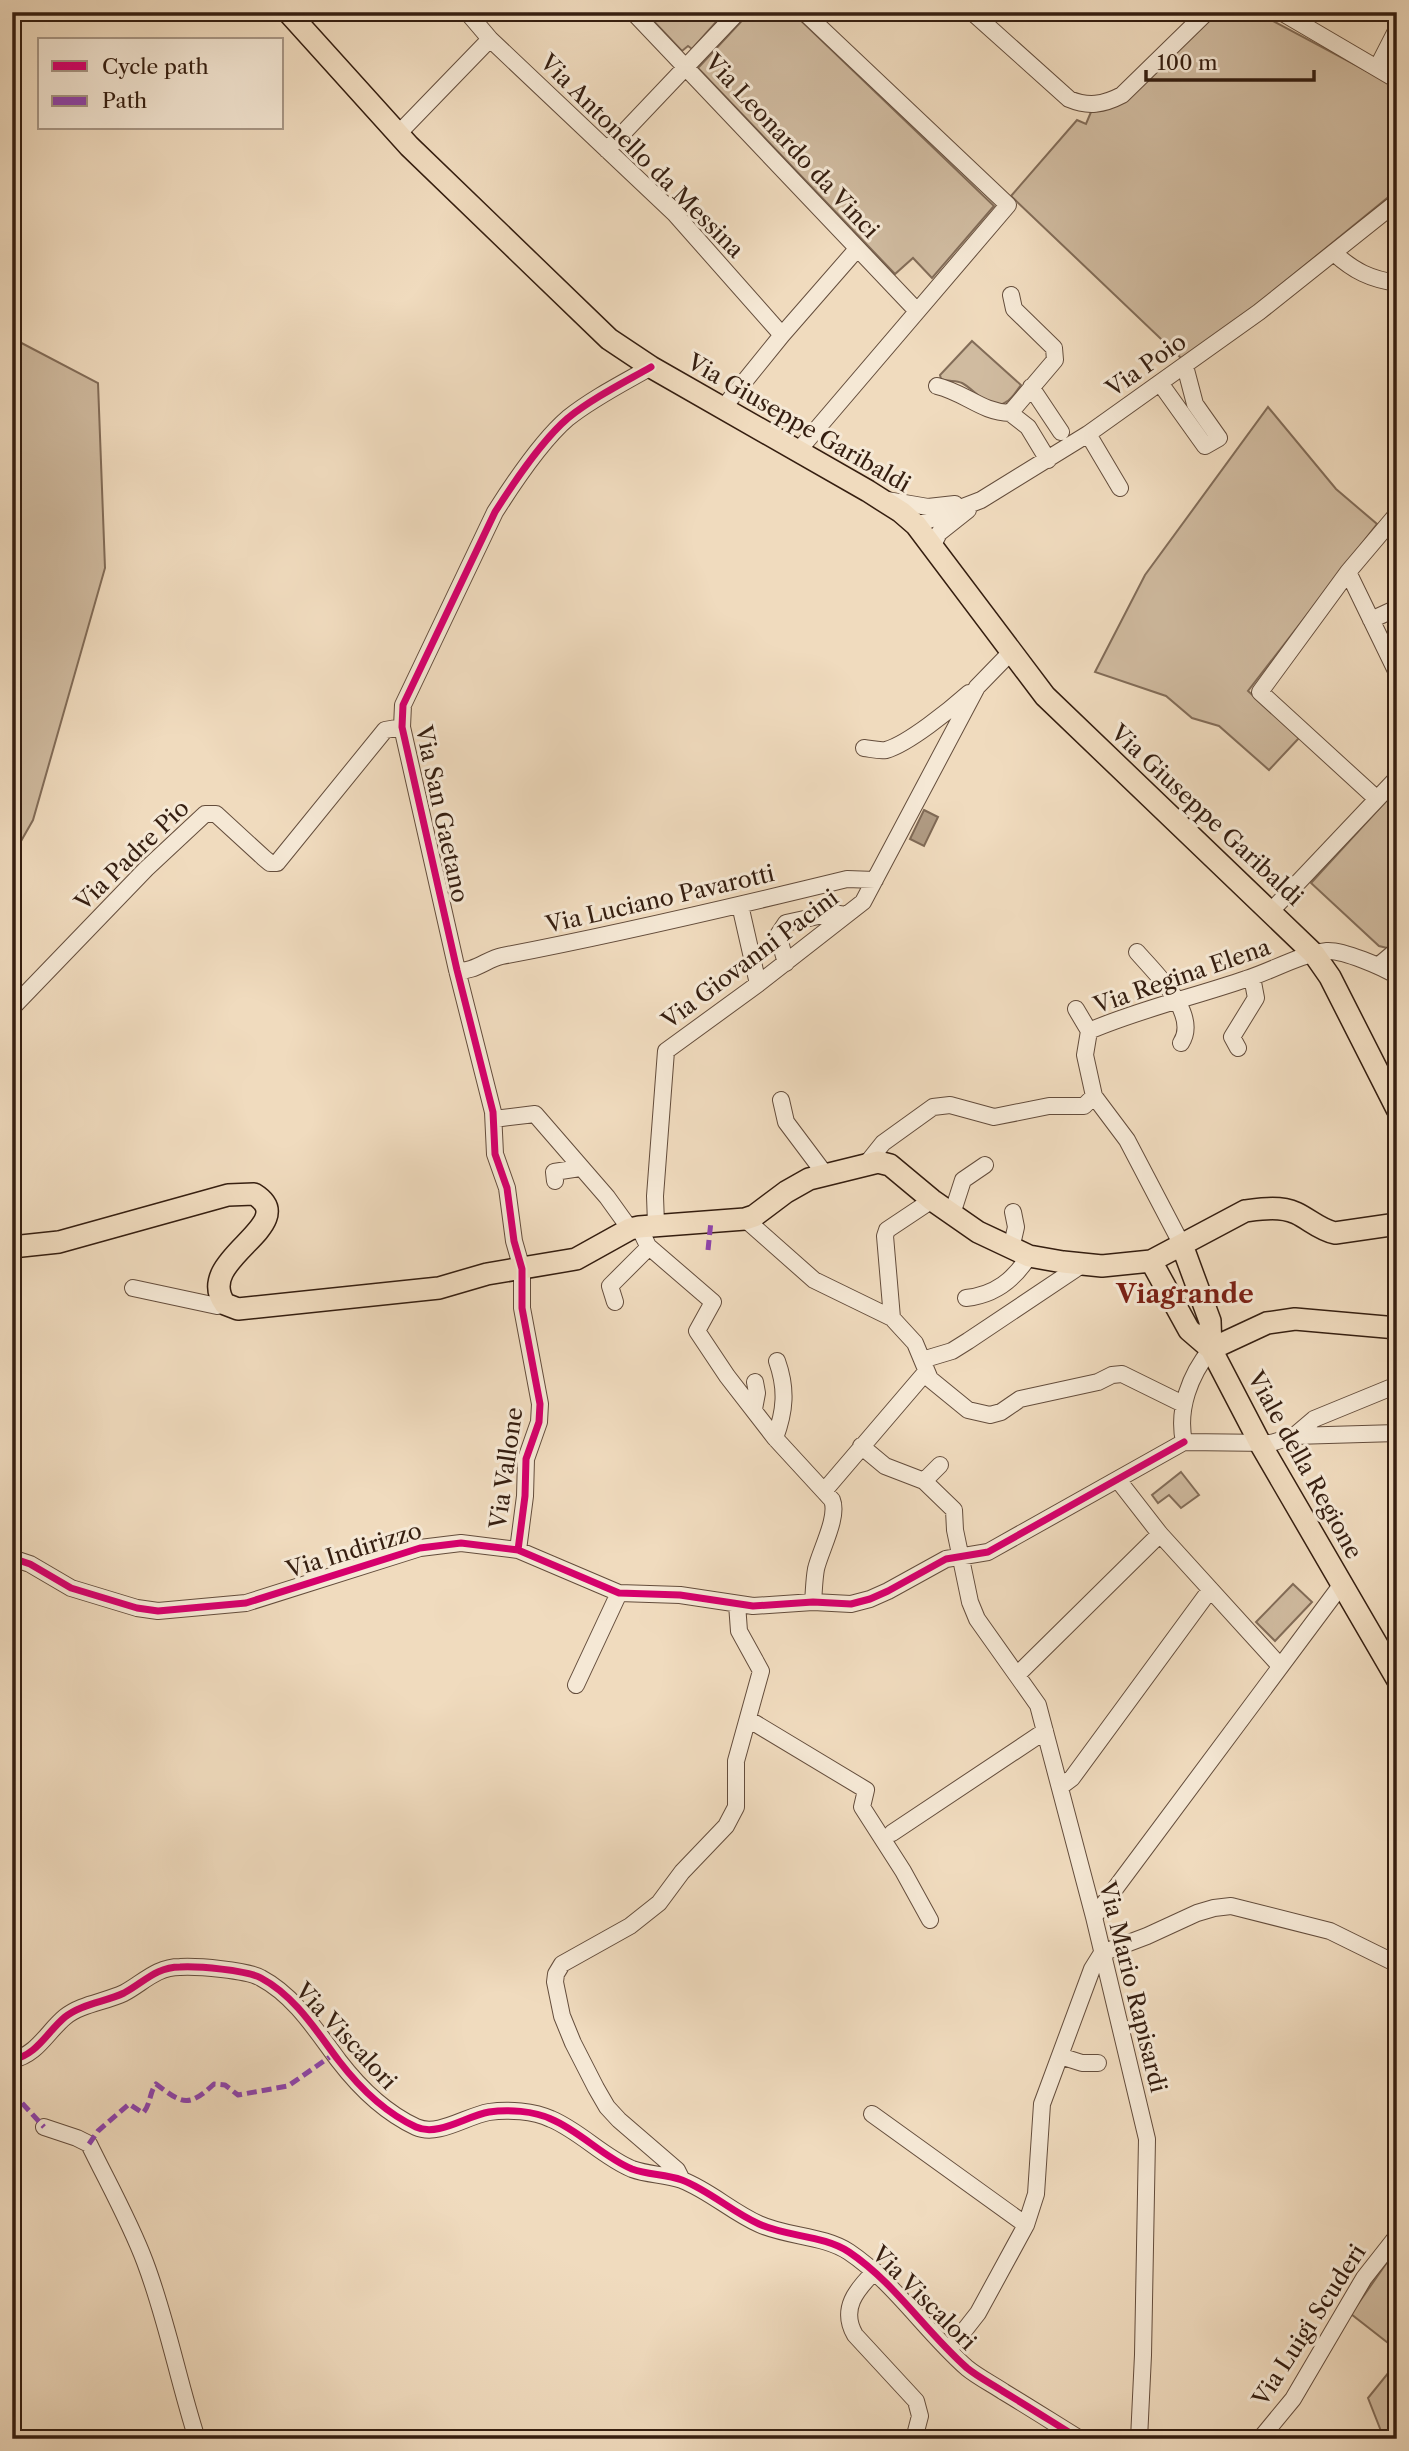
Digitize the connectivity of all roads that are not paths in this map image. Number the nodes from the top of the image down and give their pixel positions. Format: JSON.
{"nodes":[{"id":1,"x":288,"y":12,"type":"edge"},
{"id":2,"x":467,"y":12,"type":"edge"},
{"id":3,"x":633,"y":12,"type":"edge"},
{"id":4,"x":738,"y":12,"type":"edge"},
{"id":5,"x":804,"y":12,"type":"edge"},
{"id":6,"x":972,"y":12,"type":"edge"},
{"id":7,"x":987,"y":12,"type":"edge"},
{"id":8,"x":1207,"y":12,"type":"edge"},
{"id":9,"x":1281,"y":12,"type":"edge"},
{"id":10,"x":991,"y":29,"type":"junction"},
{"id":11,"x":1397,"y":29,"type":"edge"},
{"id":12,"x":490,"y":39,"type":"junction"},
{"id":13,"x":686,"y":68,"type":"junction"},
{"id":14,"x":1377,"y":68,"type":"junction"},
{"id":15,"x":1397,"y":80,"type":"edge"},
{"id":16,"x":398,"y":135,"type":"junction"},
{"id":17,"x":607,"y":150,"type":"junction"},
{"id":18,"x":1393,"y":204,"type":"edge"},
{"id":19,"x":857,"y":249,"type":"junction"},
{"id":20,"x":1334,"y":253,"type":"junction"},
{"id":21,"x":1397,"y":283,"type":"edge"},
{"id":22,"x":1011,"y":295,"type":"dead end"},
{"id":23,"x":917,"y":311,"type":"junction"},
{"id":24,"x":782,"y":335,"type":"junction"},
{"id":25,"x":1185,"y":366,"type":"junction"},
{"id":26,"x":651,"y":367,"type":"junction"},
{"id":27,"x":1160,"y":383,"type":"junction"},
{"id":28,"x":937,"y":386,"type":"dead end"},
{"id":29,"x":1031,"y":387,"type":"junction"},
{"id":30,"x":1195,"y":404,"type":"junction"},
{"id":31,"x":723,"y":408,"type":"junction"},
{"id":32,"x":1010,"y":413,"type":"junction"},
{"id":33,"x":1181,"y":413,"type":"junction"},
{"id":34,"x":1061,"y":432,"type":"dead end"},
{"id":35,"x":1088,"y":435,"type":"junction"},
{"id":36,"x":798,"y":450,"type":"junction"},
{"id":37,"x":1048,"y":460,"type":"junction"},
{"id":38,"x":1120,"y":488,"type":"dead end"},
{"id":39,"x":880,"y":499,"type":"junction"},
{"id":40,"x":981,"y":500,"type":"junction"},
{"id":41,"x":1397,"y":514,"type":"edge"},
{"id":42,"x":916,"y":525,"type":"junction"},
{"id":43,"x":932,"y":547,"type":"junction"},
{"id":44,"x":1348,"y":572,"type":"junction"},
{"id":45,"x":1397,"y":608,"type":"edge"},
{"id":46,"x":1371,"y":620,"type":"junction"},
{"id":47,"x":1012,"y":651,"type":"junction"},
{"id":48,"x":1397,"y":673,"type":"edge"},
{"id":49,"x":977,"y":687,"type":"junction"},
{"id":50,"x":402,"y":727,"type":"junction"},
{"id":51,"x":864,"y":748,"type":"dead end"},
{"id":52,"x":1397,"y":778,"type":"edge"},
{"id":53,"x":1377,"y":799,"type":"junction"},
{"id":54,"x":875,"y":880,"type":"junction"},
{"id":55,"x":740,"y":905,"type":"junction"},
{"id":56,"x":1271,"y":911,"type":"junction"},
{"id":57,"x":846,"y":915,"type":"junction"},
{"id":58,"x":1397,"y":950,"type":"edge"},
{"id":59,"x":1137,"y":952,"type":"dead end"},
{"id":60,"x":1314,"y":954,"type":"junction"},
{"id":61,"x":786,"y":963,"type":"junction"},
{"id":62,"x":1378,"y":966,"type":"junction"},
{"id":63,"x":457,"y":970,"type":"junction"},
{"id":64,"x":1397,"y":976,"type":"edge"},
{"id":65,"x":1252,"y":977,"type":"junction"},
{"id":66,"x":758,"y":984,"type":"junction"},
{"id":67,"x":1178,"y":1000,"type":"junction"},
{"id":68,"x":12,"y":1008,"type":"edge"},
{"id":69,"x":1076,"y":1009,"type":"dead end"},
{"id":70,"x":1089,"y":1031,"type":"junction"},
{"id":71,"x":1181,"y":1043,"type":"dead end"},
{"id":72,"x":1238,"y":1048,"type":"dead end"},
{"id":73,"x":1094,"y":1096,"type":"junction"},
{"id":74,"x":781,"y":1100,"type":"dead end"},
{"id":75,"x":1397,"y":1109,"type":"edge"},
{"id":76,"x":494,"y":1119,"type":"junction"},
{"id":77,"x":867,"y":1163,"type":"junction"},
{"id":78,"x":985,"y":1165,"type":"dead end"},
{"id":79,"x":580,"y":1168,"type":"junction"},
{"id":80,"x":825,"y":1174,"type":"junction"},
{"id":81,"x":555,"y":1181,"type":"dead end"},
{"id":82,"x":932,"y":1200,"type":"junction"},
{"id":83,"x":1013,"y":1212,"type":"dead end"},
{"id":84,"x":952,"y":1214,"type":"junction"},
{"id":85,"x":745,"y":1219,"type":"junction"},
{"id":86,"x":1397,"y":1224,"type":"edge"},
{"id":87,"x":645,"y":1232,"type":"junction"},
{"id":88,"x":1185,"y":1244,"type":"junction"},
{"id":89,"x":12,"y":1247,"type":"edge"},
{"id":90,"x":1020,"y":1252,"type":"junction"},
{"id":91,"x":1151,"y":1261,"type":"junction"},
{"id":92,"x":523,"y":1269,"type":"junction"},
{"id":93,"x":1069,"y":1269,"type":"junction"},
{"id":94,"x":132,"y":1288,"type":"dead end"},
{"id":95,"x":966,"y":1298,"type":"dead end"},
{"id":96,"x":615,"y":1302,"type":"dead end"},
{"id":97,"x":225,"y":1304,"type":"junction"},
{"id":98,"x":892,"y":1318,"type":"junction"},
{"id":99,"x":1397,"y":1328,"type":"edge"},
{"id":100,"x":1211,"y":1349,"type":"junction"},
{"id":101,"x":777,"y":1361,"type":"dead end"},
{"id":102,"x":924,"y":1367,"type":"junction"},
{"id":103,"x":755,"y":1382,"type":"dead end"},
{"id":104,"x":1397,"y":1385,"type":"edge"},
{"id":105,"x":1183,"y":1404,"type":"junction"},
{"id":106,"x":754,"y":1409,"type":"junction"},
{"id":107,"x":1397,"y":1433,"type":"edge"},
{"id":108,"x":1294,"y":1436,"type":"junction"},
{"id":109,"x":775,"y":1438,"type":"junction"},
{"id":110,"x":1184,"y":1442,"type":"junction"},
{"id":111,"x":1260,"y":1442,"type":"junction"},
{"id":112,"x":861,"y":1446,"type":"junction"},
{"id":113,"x":940,"y":1465,"type":"dead end"},
{"id":114,"x":1118,"y":1480,"type":"junction"},
{"id":115,"x":924,"y":1481,"type":"junction"},
{"id":116,"x":825,"y":1490,"type":"junction"},
{"id":117,"x":1160,"y":1534,"type":"junction"},
{"id":118,"x":518,"y":1550,"type":"junction"},
{"id":119,"x":962,"y":1557,"type":"junction"},
{"id":120,"x":12,"y":1558,"type":"edge"},
{"id":121,"x":1342,"y":1584,"type":"junction"},
{"id":122,"x":1210,"y":1590,"type":"junction"},
{"id":123,"x":619,"y":1593,"type":"junction"},
{"id":124,"x":813,"y":1602,"type":"junction"},
{"id":125,"x":737,"y":1604,"type":"junction"},
{"id":126,"x":1280,"y":1666,"type":"junction"},
{"id":127,"x":1018,"y":1674,"type":"junction"},
{"id":128,"x":1396,"y":1676,"type":"edge"},
{"id":129,"x":576,"y":1685,"type":"dead end"},
{"id":130,"x":748,"y":1719,"type":"junction"},
{"id":131,"x":1045,"y":1731,"type":"junction"},
{"id":132,"x":1060,"y":1787,"type":"junction"},
{"id":133,"x":892,"y":1833,"type":"dead end"},
{"id":134,"x":1094,"y":1917,"type":"junction"},
{"id":135,"x":930,"y":1920,"type":"dead end"},
{"id":136,"x":1102,"y":1953,"type":"junction"},
{"id":137,"x":1397,"y":1964,"type":"edge"},
{"id":138,"x":1060,"y":2056,"type":"junction"},
{"id":139,"x":12,"y":2060,"type":"edge"},
{"id":140,"x":1098,"y":2063,"type":"dead end"},
{"id":141,"x":872,"y":2114,"type":"dead end"},
{"id":142,"x":44,"y":2127,"type":"dead end"},
{"id":143,"x":682,"y":2180,"type":"junction"},
{"id":144,"x":1026,"y":2225,"type":"junction"},
{"id":145,"x":1397,"y":2236,"type":"edge"},
{"id":146,"x":875,"y":2271,"type":"junction"},
{"id":147,"x":949,"y":2350,"type":"junction"},
{"id":148,"x":1138,"y":2437,"type":"edge"},
{"id":149,"x":1260,"y":2438,"type":"edge"},
{"id":150,"x":197,"y":2439,"type":"edge"},
{"id":151,"x":914,"y":2439,"type":"edge"},
{"id":152,"x":1080,"y":2439,"type":"edge"}],
"edges":[{"from":1,"to":16,"type":"main road","name":"Via Giuseppe Garibaldi"},
{"from":2,"to":12,"type":"street","name":"Via Antonello da Messina"},
{"from":3,"to":13,"type":"street","name":"Via Leonardo da Vinci"},
{"from":4,"to":13,"type":"street"},
{"from":5,"to":23,"type":"street"},
{"from":6,"to":10,"type":"street"},
{"from":7,"to":10,"type":"street"},
{"from":8,"to":10,"type":"street"},
{"from":9,"to":14,"type":"street"},
{"from":11,"to":14,"type":"street"},
{"from":12,"to":16,"type":"street"},
{"from":12,"to":17,"type":"street","name":"Via Antonello da Messina"},
{"from":13,"to":17,"type":"street"},
{"from":13,"to":19,"type":"street","name":"Via Leonardo da Vinci"},
{"from":14,"to":15,"type":"street"},
{"from":16,"to":26,"type":"main road","name":"Via Giuseppe Garibaldi"},
{"from":17,"to":24,"type":"street","name":"Via Antonello da Messina"},
{"from":18,"to":20,"type":"street","name":"Via Poio"},
{"from":19,"to":23,"type":"street","name":"Via Leonardo da Vinci"},
{"from":19,"to":24,"type":"street"},
{"from":20,"to":21,"type":"street"},
{"from":20,"to":25,"type":"street","name":"Via Poio"},
{"from":22,"to":29,"type":"street"},
{"from":23,"to":36,"type":"street"},
{"from":24,"to":31,"type":"street"},
{"from":25,"to":27,"type":"street","name":"Via Poio"},
{"from":25,"to":30,"type":"street"},
{"from":26,"to":31,"type":"main road","name":"Via Giuseppe Garibaldi"},
{"from":26,"to":50,"type":"street","name":"Via San Gaetano"},
{"from":27,"to":33,"type":"street"},
{"from":27,"to":35,"type":"street","name":"Via Poio"},
{"from":28,"to":32,"type":"street"},
{"from":29,"to":32,"type":"street"},
{"from":29,"to":34,"type":"street"},
{"from":30,"to":33,"type":"street"},
{"from":30,"to":33,"type":"street"},
{"from":31,"to":36,"type":"main road","name":"Via Giuseppe Garibaldi"},
{"from":32,"to":37,"type":"street"},
{"from":35,"to":37,"type":"street","name":"Via Poio"},
{"from":35,"to":38,"type":"street"},
{"from":36,"to":39,"type":"main road","name":"Via Giuseppe Garibaldi"},
{"from":37,"to":40,"type":"street","name":"Via Poio"},
{"from":39,"to":40,"type":"street"},
{"from":39,"to":42,"type":"main road","name":"Via Giuseppe Garibaldi"},
{"from":40,"to":42,"type":"street","name":"Via Poio"},
{"from":40,"to":43,"type":"street"},
{"from":41,"to":44,"type":"street"},
{"from":42,"to":43,"type":"main road","name":"Via Giuseppe Garibaldi"},
{"from":43,"to":47,"type":"main road","name":"Via Giuseppe Garibaldi"},
{"from":44,"to":46,"type":"street"},
{"from":44,"to":53,"type":"street"},
{"from":45,"to":46,"type":"street"},
{"from":46,"to":48,"type":"street"},
{"from":47,"to":49,"type":"street","name":"Via Giovanni Pacini"},
{"from":47,"to":56,"type":"main road","name":"Via Giuseppe Garibaldi"},
{"from":49,"to":51,"type":"street"},
{"from":49,"to":54,"type":"street","name":"Via Giovanni Pacini"},
{"from":50,"to":63,"type":"street","name":"Via San Gaetano"},
{"from":50,"to":68,"type":"street","name":"Via Padre Pio"},
{"from":52,"to":53,"type":"street"},
{"from":53,"to":56,"type":"street"},
{"from":54,"to":55,"type":"street","name":"Via Luciano Pavarotti"},
{"from":54,"to":57,"type":"street","name":"Via Giovanni Pacini"},
{"from":55,"to":63,"type":"street","name":"Via Luciano Pavarotti"},
{"from":55,"to":66,"type":"street"},
{"from":56,"to":60,"type":"main road","name":"Via Giuseppe Garibaldi"},
{"from":57,"to":61,"type":"street","name":"Via Giovanni Pacini"},
{"from":57,"to":61,"type":"street"},
{"from":58,"to":62,"type":"street"},
{"from":59,"to":67,"type":"street"},
{"from":60,"to":62,"type":"street"},
{"from":60,"to":65,"type":"street","name":"Via Regina Elena"},
{"from":60,"to":75,"type":"main road","name":"Via Giuseppe Garibaldi"},
{"from":61,"to":66,"type":"street","name":"Via Giovanni Pacini"},
{"from":62,"to":64,"type":"street"},
{"from":63,"to":76,"type":"street","name":"Via San Gaetano"},
{"from":65,"to":67,"type":"street","name":"Via Regina Elena"},
{"from":65,"to":72,"type":"street"},
{"from":66,"to":87,"type":"street","name":"Via Giovanni Pacini"},
{"from":67,"to":70,"type":"street","name":"Via Regina Elena"},
{"from":67,"to":71,"type":"street"},
{"from":69,"to":70,"type":"street"},
{"from":70,"to":73,"type":"street","name":"Via Regina Elena"},
{"from":73,"to":77,"type":"street"},
{"from":73,"to":88,"type":"street"},
{"from":74,"to":80,"type":"street"},
{"from":76,"to":79,"type":"street"},
{"from":76,"to":92,"type":"street","name":"Via San Gaetano"},
{"from":77,"to":80,"type":"main road"},
{"from":77,"to":82,"type":"main road"},
{"from":78,"to":84,"type":"street"},
{"from":79,"to":81,"type":"street"},
{"from":79,"to":87,"type":"street"},
{"from":80,"to":85,"type":"main road"},
{"from":82,"to":84,"type":"main road"},
{"from":82,"to":98,"type":"street"},
{"from":83,"to":90,"type":"street"},
{"from":84,"to":90,"type":"main road"},
{"from":85,"to":87,"type":"main road"},
{"from":85,"to":98,"type":"street"},
{"from":86,"to":88,"type":"main road"},
{"from":87,"to":92,"type":"main road"},
{"from":87,"to":96,"type":"street"},
{"from":87,"to":106,"type":"street"},
{"from":88,"to":91,"type":"main road"},
{"from":88,"to":100,"type":"main road"},
{"from":89,"to":97,"type":"main road"},
{"from":90,"to":93,"type":"main road"},
{"from":90,"to":95,"type":"street"},
{"from":91,"to":93,"type":"main road"},
{"from":91,"to":100,"type":"main road"},
{"from":92,"to":97,"type":"main road"},
{"from":92,"to":118,"type":"street","name":"Via Vallone"},
{"from":93,"to":102,"type":"street"},
{"from":94,"to":97,"type":"street"},
{"from":98,"to":102,"type":"street"},
{"from":99,"to":100,"type":"main road"},
{"from":100,"to":105,"type":"street"},
{"from":100,"to":111,"type":"main road","name":"Viale della Regione"},
{"from":101,"to":109,"type":"street"},
{"from":102,"to":105,"type":"street"},
{"from":102,"to":112,"type":"street"},
{"from":103,"to":106,"type":"street"},
{"from":104,"to":108,"type":"street"},
{"from":105,"to":110,"type":"street"},
{"from":106,"to":109,"type":"street"},
{"from":107,"to":108,"type":"street"},
{"from":108,"to":111,"type":"street"},
{"from":109,"to":116,"type":"street"},
{"from":110,"to":111,"type":"street"},
{"from":110,"to":114,"type":"street","name":"Via Indirizzo"},
{"from":111,"to":121,"type":"main road","name":"Viale della Regione"},
{"from":112,"to":115,"type":"street"},
{"from":112,"to":116,"type":"street"},
{"from":113,"to":115,"type":"street"},
{"from":114,"to":117,"type":"street"},
{"from":114,"to":119,"type":"street","name":"Via Indirizzo"},
{"from":115,"to":119,"type":"street","name":"Via Mario Rapisardi"},
{"from":116,"to":124,"type":"street"},
{"from":117,"to":122,"type":"street"},
{"from":117,"to":127,"type":"street"},
{"from":118,"to":120,"type":"street","name":"Via Indirizzo"},
{"from":118,"to":123,"type":"street","name":"Via Indirizzo"},
{"from":119,"to":124,"type":"street","name":"Via Indirizzo"},
{"from":119,"to":127,"type":"street","name":"Via Mario Rapisardi"},
{"from":121,"to":126,"type":"street"},
{"from":121,"to":128,"type":"main road","name":"Viale della Regione"},
{"from":122,"to":126,"type":"street"},
{"from":122,"to":132,"type":"street"},
{"from":123,"to":125,"type":"street","name":"Via Indirizzo"},
{"from":123,"to":129,"type":"street"},
{"from":124,"to":125,"type":"street","name":"Via Indirizzo"},
{"from":125,"to":130,"type":"street"},
{"from":126,"to":134,"type":"street"},
{"from":127,"to":131,"type":"street","name":"Via Mario Rapisardi"},
{"from":130,"to":135,"type":"street"},
{"from":130,"to":143,"type":"street"},
{"from":131,"to":132,"type":"street","name":"Via Mario Rapisardi"},
{"from":131,"to":133,"type":"street"},
{"from":132,"to":134,"type":"street","name":"Via Mario Rapisardi"},
{"from":134,"to":136,"type":"street","name":"Via Mario Rapisardi"},
{"from":136,"to":137,"type":"street"},
{"from":136,"to":138,"type":"street"},
{"from":136,"to":148,"type":"street","name":"Via Mario Rapisardi"},
{"from":138,"to":140,"type":"street"},
{"from":138,"to":144,"type":"street"},
{"from":139,"to":143,"type":"street","name":"Via Viscalori"},
{"from":141,"to":144,"type":"street"},
{"from":142,"to":150,"type":"street"},
{"from":143,"to":146,"type":"street","name":"Via Viscalori"},
{"from":144,"to":147,"type":"street"},
{"from":145,"to":149,"type":"street","name":"Via Luigi Scuderi"},
{"from":146,"to":147,"type":"street","name":"Via Viscalori"},
{"from":146,"to":151,"type":"street"},
{"from":147,"to":152,"type":"street","name":"Via Viscalori"}]}
